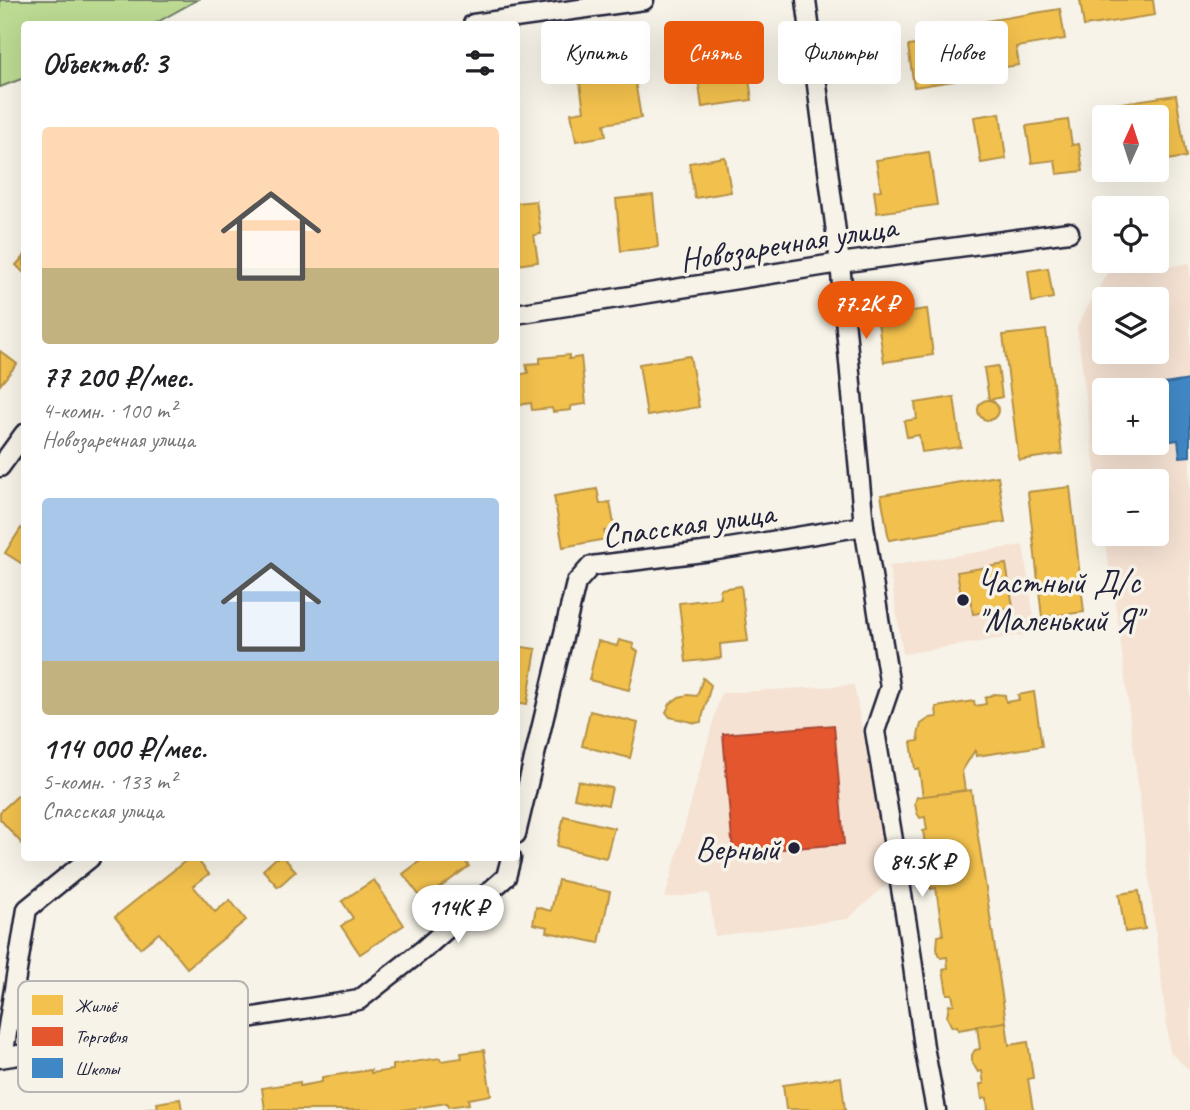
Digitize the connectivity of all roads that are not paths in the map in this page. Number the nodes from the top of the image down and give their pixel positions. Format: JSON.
{"nodes":[{"id":1,"x":644,"y":0,"type":"edge"},
{"id":2,"x":806,"y":0,"type":"edge"},
{"id":3,"x":494,"y":21,"type":"edge"},
{"id":4,"x":1069,"y":232,"type":"dead end"},
{"id":5,"x":841,"y":263,"type":"junction"},
{"id":6,"x":520,"y":313,"type":"edge"},
{"id":7,"x":21,"y":438,"type":"edge"},
{"id":8,"x":0,"y":467,"type":"edge"},
{"id":9,"x":864,"y":526,"type":"junction"},
{"id":10,"x":520,"y":817,"type":"edge"},
{"id":11,"x":86,"y":861,"type":"edge"},
{"id":12,"x":510,"y":861,"type":"edge"},
{"id":13,"x":248,"y":1018,"type":"edge"},
{"id":14,"x":1,"y":1057,"type":"edge"},
{"id":15,"x":936,"y":1110,"type":"edge"}],
"edges":[{"from":1,"to":3,"type":"street"},
{"from":2,"to":5,"type":"street"},
{"from":4,"to":5,"type":"street","name":"Новозаречная улица"},
{"from":5,"to":6,"type":"street","name":"Новозаречная улица"},
{"from":5,"to":9,"type":"street"},
{"from":7,"to":8,"type":"street"},
{"from":9,"to":10,"type":"street","name":"Спасская улица"},
{"from":9,"to":15,"type":"street"},
{"from":11,"to":14,"type":"street"},
{"from":12,"to":13,"type":"street"}]}
